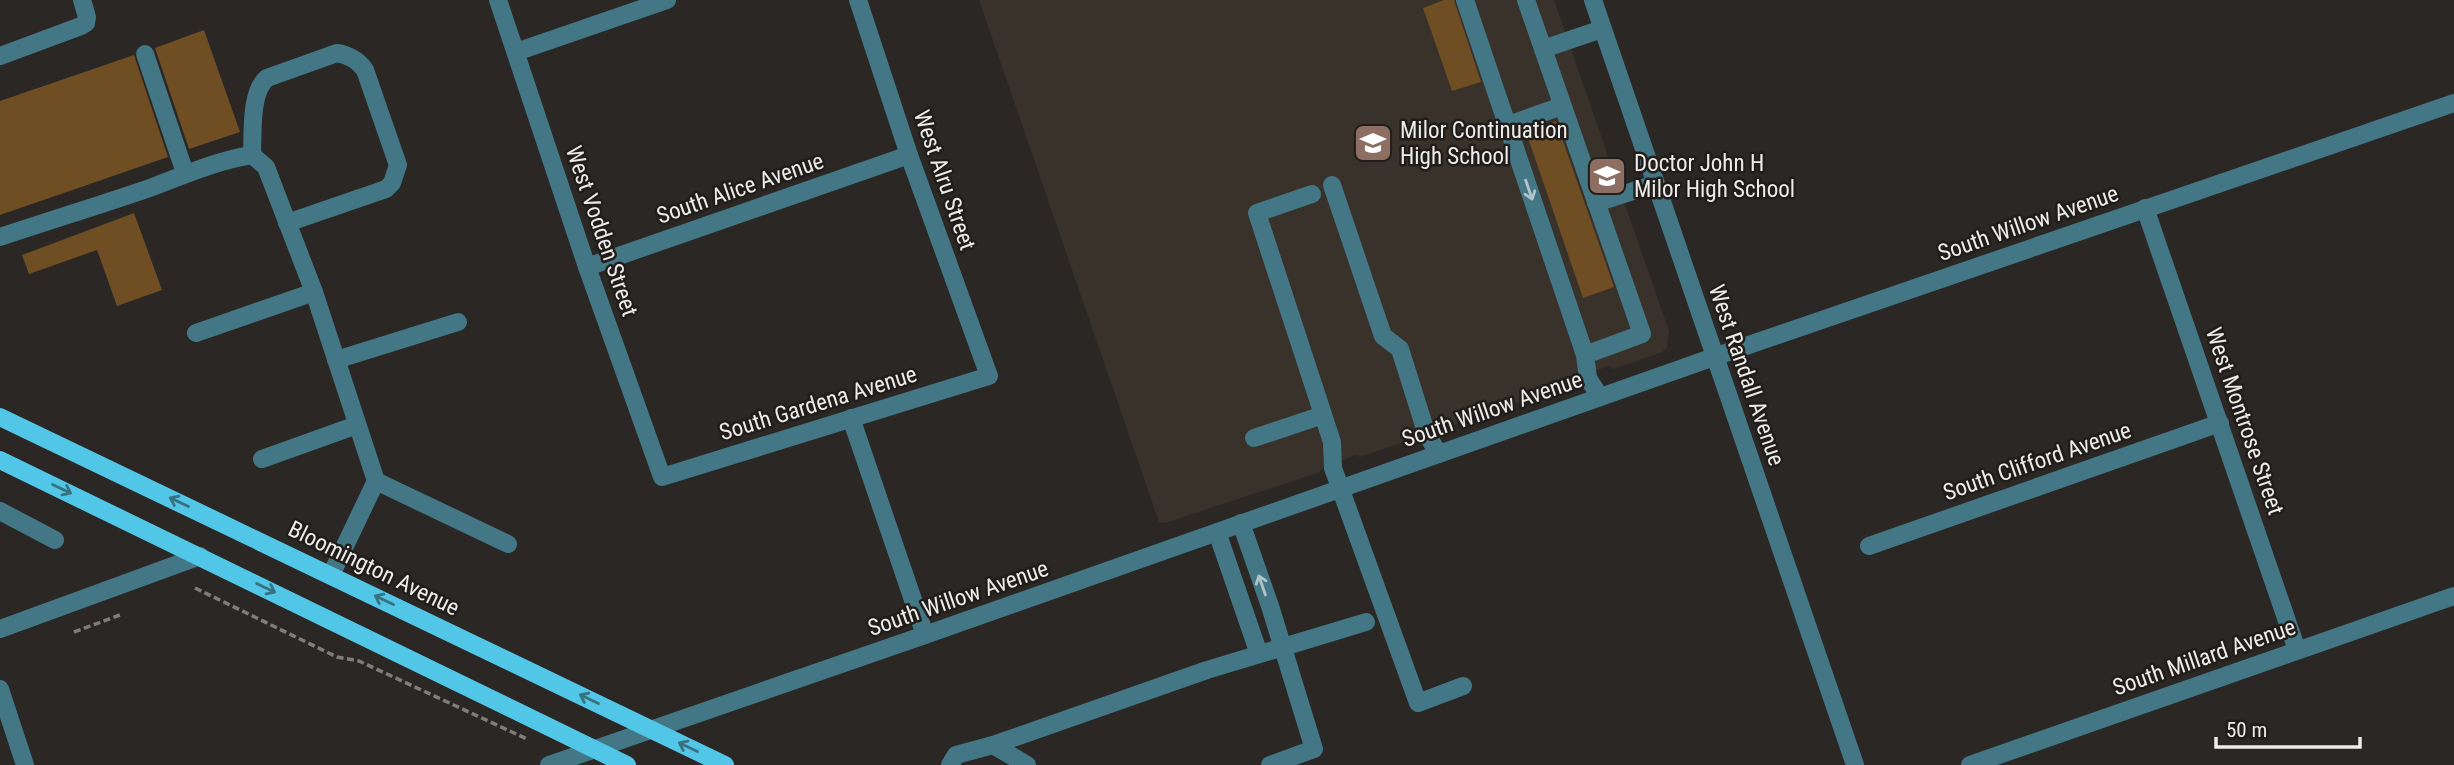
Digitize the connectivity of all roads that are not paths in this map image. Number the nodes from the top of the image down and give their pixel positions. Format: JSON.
{"nodes":[{"id":1,"x":82,"y":0,"type":"edge"},
{"id":2,"x":498,"y":0,"type":"edge"},
{"id":3,"x":667,"y":0,"type":"edge"},
{"id":4,"x":858,"y":0,"type":"edge"},
{"id":5,"x":1465,"y":0,"type":"edge"},
{"id":6,"x":1526,"y":0,"type":"edge"},
{"id":7,"x":1593,"y":0,"type":"edge"},
{"id":8,"x":1602,"y":29,"type":"junction"},
{"id":9,"x":1543,"y":49,"type":"junction"},
{"id":10,"x":516,"y":52,"type":"junction"},
{"id":11,"x":145,"y":54,"type":"dead end"},
{"id":12,"x":0,"y":56,"type":"edge"},
{"id":13,"x":2454,"y":103,"type":"edge"},
{"id":14,"x":1562,"y":106,"type":"junction"},
{"id":15,"x":1507,"y":125,"type":"junction"},
{"id":16,"x":252,"y":155,"type":"junction"},
{"id":17,"x":909,"y":155,"type":"junction"},
{"id":18,"x":185,"y":173,"type":"junction"},
{"id":19,"x":1656,"y":184,"type":"junction"},
{"id":20,"x":1332,"y":185,"type":"dead end"},
{"id":21,"x":1312,"y":194,"type":"dead end"},
{"id":22,"x":1596,"y":203,"type":"junction"},
{"id":23,"x":2146,"y":208,"type":"junction"},
{"id":24,"x":287,"y":223,"type":"junction"},
{"id":25,"x":0,"y":237,"type":"edge"},
{"id":26,"x":587,"y":267,"type":"junction"},
{"id":27,"x":314,"y":292,"type":"junction"},
{"id":28,"x":458,"y":322,"type":"dead end"},
{"id":29,"x":196,"y":333,"type":"dead end"},
{"id":30,"x":1585,"y":355,"type":"junction"},
{"id":31,"x":1714,"y":356,"type":"junction"},
{"id":32,"x":336,"y":360,"type":"junction"},
{"id":33,"x":989,"y":376,"type":"joint"},
{"id":34,"x":1600,"y":397,"type":"junction"},
{"id":35,"x":1323,"y":415,"type":"junction"},
{"id":36,"x":0,"y":417,"type":"edge"},
{"id":37,"x":851,"y":418,"type":"junction"},
{"id":38,"x":2220,"y":423,"type":"junction"},
{"id":39,"x":357,"y":425,"type":"junction"},
{"id":40,"x":1254,"y":438,"type":"dead end"},
{"id":41,"x":1439,"y":454,"type":"junction"},
{"id":42,"x":262,"y":459,"type":"dead end"},
{"id":43,"x":0,"y":460,"type":"edge"},
{"id":44,"x":662,"y":477,"type":"joint"},
{"id":45,"x":376,"y":481,"type":"junction"},
{"id":46,"x":1342,"y":488,"type":"junction"},
{"id":47,"x":0,"y":511,"type":"edge"},
{"id":48,"x":1241,"y":523,"type":"junction"},
{"id":49,"x":1217,"y":532,"type":"junction"},
{"id":50,"x":55,"y":540,"type":"dead end"},
{"id":51,"x":508,"y":544,"type":"dead end"},
{"id":52,"x":1869,"y":546,"type":"dead end"},
{"id":53,"x":200,"y":556,"type":"junction"},
{"id":54,"x":331,"y":575,"type":"junction"},
{"id":55,"x":2454,"y":596,"type":"edge"},
{"id":56,"x":1366,"y":622,"type":"dead end"},
{"id":57,"x":0,"y":629,"type":"edge"},
{"id":58,"x":925,"y":635,"type":"junction"},
{"id":59,"x":1282,"y":647,"type":"junction"},
{"id":60,"x":2297,"y":650,"type":"junction"},
{"id":61,"x":1259,"y":654,"type":"junction"},
{"id":62,"x":1462,"y":685,"type":"dead end"},
{"id":63,"x":0,"y":689,"type":"edge"},
{"id":64,"x":650,"y":728,"type":"junction"},
{"id":65,"x":993,"y":745,"type":"junction"},
{"id":66,"x":593,"y":749,"type":"junction"},
{"id":67,"x":25,"y":765,"type":"edge"},
{"id":68,"x":549,"y":765,"type":"edge"},
{"id":69,"x":627,"y":765,"type":"edge"},
{"id":70,"x":725,"y":765,"type":"edge"},
{"id":71,"x":950,"y":765,"type":"edge"},
{"id":72,"x":1027,"y":765,"type":"edge"},
{"id":73,"x":1270,"y":765,"type":"edge"},
{"id":74,"x":1855,"y":765,"type":"edge"},
{"id":75,"x":1970,"y":765,"type":"edge"}],
"edges":[{"from":1,"to":12,"type":"street"},
{"from":2,"to":10,"type":"street","name":"West Vodden Street"},
{"from":3,"to":10,"type":"street"},
{"from":4,"to":17,"type":"street","name":"West Alru Street"},
{"from":5,"to":15,"type":"street"},
{"from":6,"to":9,"type":"street"},
{"from":7,"to":8,"type":"street","name":"West Randall Avenue"},
{"from":8,"to":9,"type":"street"},
{"from":8,"to":19,"type":"street","name":"West Randall Avenue"},
{"from":9,"to":14,"type":"street"},
{"from":10,"to":26,"type":"street","name":"West Vodden Street"},
{"from":11,"to":18,"type":"street"},
{"from":13,"to":23,"type":"street","name":"South Willow Avenue"},
{"from":14,"to":15,"type":"street"},
{"from":14,"to":22,"type":"street"},
{"from":15,"to":30,"type":"street","one_way":true},
{"from":16,"to":18,"type":"street"},
{"from":16,"to":24,"type":"street"},
{"from":16,"to":24,"type":"street"},
{"from":17,"to":26,"type":"street","name":"South Alice Avenue"},
{"from":17,"to":33,"type":"street","name":"West Alru Street"},
{"from":18,"to":25,"type":"street"},
{"from":19,"to":22,"type":"street"},
{"from":19,"to":31,"type":"street","name":"West Randall Avenue"},
{"from":20,"to":41,"type":"street"},
{"from":21,"to":35,"type":"street"},
{"from":22,"to":30,"type":"street"},
{"from":23,"to":31,"type":"street","name":"South Willow Avenue"},
{"from":23,"to":38,"type":"street","name":"West Montrose Street"},
{"from":24,"to":27,"type":"street"},
{"from":26,"to":44,"type":"street","name":"West Vodden Street"},
{"from":27,"to":29,"type":"street"},
{"from":27,"to":32,"type":"street"},
{"from":28,"to":32,"type":"street"},
{"from":30,"to":34,"type":"street"},
{"from":31,"to":34,"type":"street","name":"South Willow Avenue"},
{"from":31,"to":74,"type":"street","name":"West Randall Avenue"},
{"from":32,"to":39,"type":"street"},
{"from":33,"to":37,"type":"street","name":"South Gardena Avenue"},
{"from":34,"to":41,"type":"street","name":"South Willow Avenue"},
{"from":35,"to":40,"type":"street"},
{"from":35,"to":46,"type":"street"},
{"from":54,"to":36,"type":"main road","name":"Bloomington Avenue","one_way":true},
{"from":37,"to":44,"type":"street","name":"South Gardena Avenue"},
{"from":37,"to":58,"type":"street"},
{"from":38,"to":52,"type":"street","name":"South Clifford Avenue"},
{"from":38,"to":60,"type":"street","name":"West Montrose Street"},
{"from":39,"to":42,"type":"street"},
{"from":39,"to":45,"type":"street"},
{"from":41,"to":46,"type":"street","name":"South Willow Avenue"},
{"from":43,"to":53,"type":"main road","one_way":true},
{"from":45,"to":51,"type":"street"},
{"from":45,"to":54,"type":"street"},
{"from":46,"to":48,"type":"street","name":"South Willow Avenue"},
{"from":46,"to":62,"type":"street"},
{"from":47,"to":50,"type":"street"},
{"from":48,"to":49,"type":"street","name":"South Willow Avenue"},
{"from":59,"to":48,"type":"street","one_way":true},
{"from":49,"to":58,"type":"street","name":"South Willow Avenue"},
{"from":49,"to":61,"type":"street"},
{"from":53,"to":57,"type":"street"},
{"from":53,"to":66,"type":"main road","one_way":true},
{"from":64,"to":54,"type":"main road","name":"Bloomington Avenue","one_way":true},
{"from":55,"to":60,"type":"street","name":"South Millard Avenue"},
{"from":56,"to":59,"type":"street"},
{"from":58,"to":64,"type":"street","name":"South Willow Avenue"},
{"from":59,"to":61,"type":"street"},
{"from":59,"to":73,"type":"street"},
{"from":60,"to":75,"type":"street","name":"South Millard Avenue"},
{"from":61,"to":65,"type":"street"},
{"from":63,"to":67,"type":"street"},
{"from":64,"to":66,"type":"street","name":"South Willow Avenue"},
{"from":70,"to":64,"type":"main road","name":"Bloomington Avenue","one_way":true},
{"from":65,"to":71,"type":"street"},
{"from":65,"to":72,"type":"street"},
{"from":66,"to":68,"type":"street","name":"South Willow Avenue"},
{"from":66,"to":69,"type":"main road"}]}
